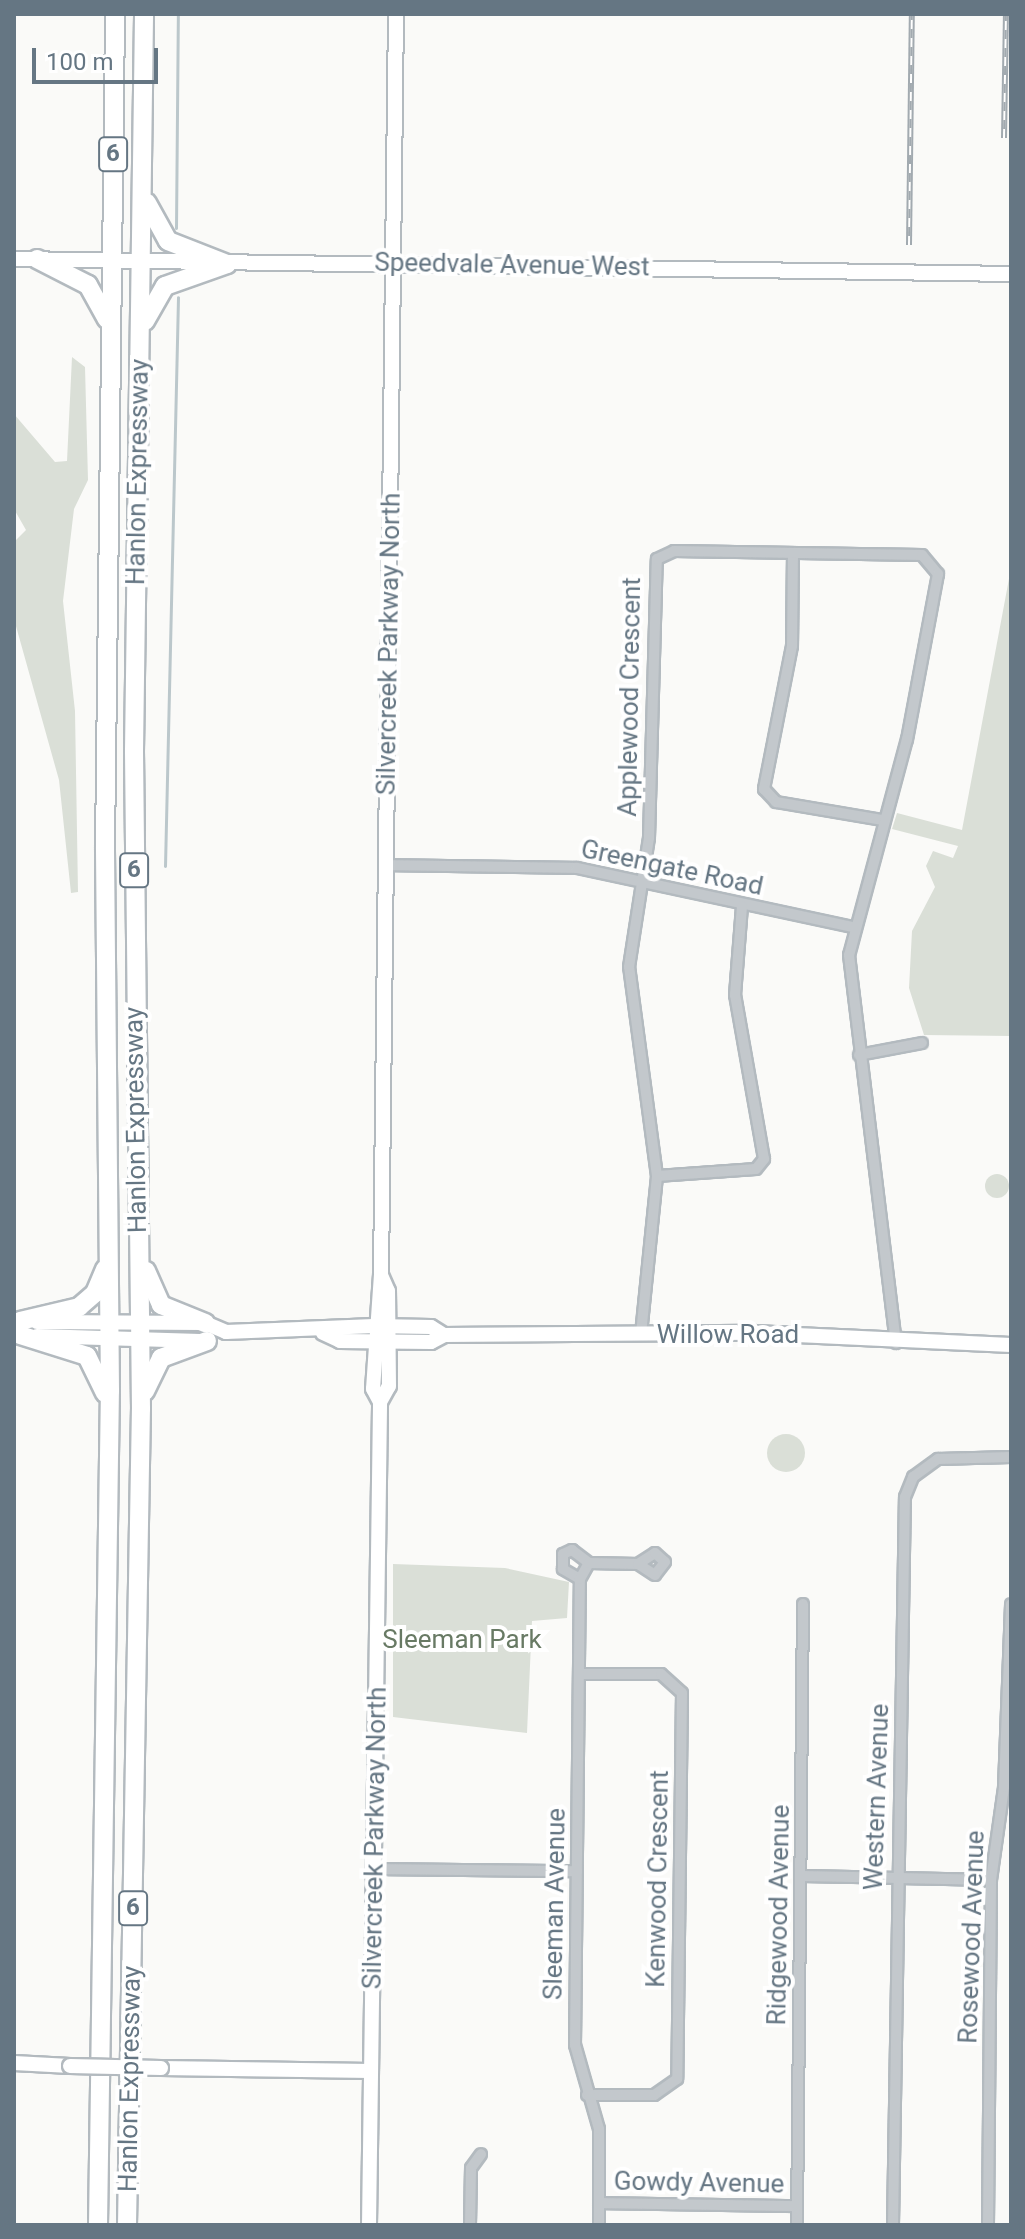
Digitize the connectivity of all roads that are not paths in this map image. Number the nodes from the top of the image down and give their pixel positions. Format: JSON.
{"nodes":[{"id":1,"x":115,"y":14,"type":"edge"},
{"id":2,"x":144,"y":14,"type":"edge"},
{"id":3,"x":396,"y":14,"type":"edge"},
{"id":4,"x":144,"y":187,"type":"junction"},
{"id":5,"x":14,"y":259,"type":"edge"},
{"id":6,"x":37,"y":259,"type":"junction"},
{"id":7,"x":111,"y":261,"type":"junction"},
{"id":8,"x":140,"y":262,"type":"junction"},
{"id":9,"x":394,"y":263,"type":"junction"},
{"id":10,"x":227,"y":264,"type":"junction"},
{"id":11,"x":1011,"y":274,"type":"edge"},
{"id":12,"x":108,"y":324,"type":"junction"},
{"id":13,"x":140,"y":339,"type":"junction"},
{"id":14,"x":793,"y":553,"type":"junction"},
{"id":15,"x":882,"y":820,"type":"junction"},
{"id":16,"x":386,"y":865,"type":"junction"},
{"id":17,"x":638,"y":886,"type":"junction"},
{"id":18,"x":742,"y":906,"type":"junction"},
{"id":19,"x":852,"y":927,"type":"junction"},
{"id":20,"x":922,"y":1043,"type":"dead end"},
{"id":21,"x":859,"y":1055,"type":"junction"},
{"id":22,"x":657,"y":1176,"type":"junction"},
{"id":23,"x":137,"y":1230,"type":"junction"},
{"id":24,"x":109,"y":1255,"type":"junction"},
{"id":25,"x":17,"y":1328,"type":"edge"},
{"id":26,"x":110,"y":1330,"type":"junction"},
{"id":27,"x":140,"y":1331,"type":"junction"},
{"id":28,"x":206,"y":1332,"type":"junction"},
{"id":29,"x":381,"y":1334,"type":"junction"},
{"id":30,"x":641,"y":1334,"type":"junction"},
{"id":31,"x":896,"y":1343,"type":"junction"},
{"id":32,"x":1011,"y":1345,"type":"edge"},
{"id":33,"x":108,"y":1406,"type":"junction"},
{"id":34,"x":141,"y":1409,"type":"junction"},
{"id":35,"x":1011,"y":1457,"type":"edge"},
{"id":36,"x":589,"y":1563,"type":"junction"},
{"id":37,"x":638,"y":1564,"type":"dead end"},
{"id":38,"x":580,"y":1579,"type":"junction"},
{"id":39,"x":803,"y":1604,"type":"dead end"},
{"id":40,"x":1011,"y":1604,"type":"edge"},
{"id":41,"x":579,"y":1674,"type":"junction"},
{"id":42,"x":1008,"y":1712,"type":"edge"},
{"id":43,"x":372,"y":1869,"type":"junction"},
{"id":44,"x":577,"y":1871,"type":"junction"},
{"id":45,"x":802,"y":1876,"type":"junction"},
{"id":46,"x":897,"y":1878,"type":"junction"},
{"id":47,"x":991,"y":1880,"type":"junction"},
{"id":48,"x":14,"y":2063,"type":"edge"},
{"id":49,"x":371,"y":2071,"type":"junction"},
{"id":50,"x":587,"y":2095,"type":"junction"},
{"id":51,"x":481,"y":2154,"type":"dead end"},
{"id":52,"x":599,"y":2203,"type":"junction"},
{"id":53,"x":797,"y":2206,"type":"junction"},
{"id":54,"x":98,"y":2225,"type":"edge"},
{"id":55,"x":127,"y":2225,"type":"edge"},
{"id":56,"x":369,"y":2225,"type":"edge"},
{"id":57,"x":470,"y":2225,"type":"edge"},
{"id":58,"x":599,"y":2225,"type":"edge"},
{"id":59,"x":797,"y":2225,"type":"edge"},
{"id":60,"x":893,"y":2225,"type":"edge"},
{"id":61,"x":988,"y":2225,"type":"edge"}],
"edges":[{"from":1,"to":7,"type":"highway","name":"Hanlon Expressway","number":"6"},
{"from":2,"to":4,"type":"highway","name":"Hanlon Expressway","number":"6"},
{"from":3,"to":9,"type":"main road","name":"Silvercreek Parkway North"},
{"from":4,"to":8,"type":"highway","name":"Hanlon Expressway","number":"6"},
{"from":4,"to":10,"type":"highway"},
{"from":5,"to":6,"type":"main road","name":"Speedvale Avenue West"},
{"from":6,"to":7,"type":"main road","name":"Speedvale Avenue West"},
{"from":6,"to":12,"type":"highway"},
{"from":7,"to":8,"type":"main road","name":"Speedvale Avenue West"},
{"from":7,"to":12,"type":"highway","name":"Hanlon Expressway","number":"6"},
{"from":8,"to":10,"type":"main road","name":"Speedvale Avenue West"},
{"from":8,"to":13,"type":"highway","name":"Hanlon Expressway","number":"6"},
{"from":9,"to":10,"type":"main road","name":"Speedvale Avenue West"},
{"from":9,"to":11,"type":"main road","name":"Speedvale Avenue West"},
{"from":9,"to":16,"type":"main road","name":"Silvercreek Parkway North"},
{"from":10,"to":13,"type":"highway"},
{"from":12,"to":24,"type":"highway","name":"Hanlon Expressway","number":"6"},
{"from":13,"to":23,"type":"highway","name":"Hanlon Expressway","number":"6"},
{"from":14,"to":15,"type":"street"},
{"from":14,"to":15,"type":"street","name":"Applewood Crescent"},
{"from":14,"to":17,"type":"street","name":"Applewood Crescent"},
{"from":15,"to":19,"type":"street","name":"Applewood Crescent"},
{"from":16,"to":17,"type":"street","name":"Greengate Road"},
{"from":16,"to":29,"type":"main road","name":"Silvercreek Parkway North"},
{"from":17,"to":18,"type":"street","name":"Greengate Road"},
{"from":17,"to":22,"type":"street","name":"Applewood Crescent"},
{"from":18,"to":19,"type":"street","name":"Greengate Road"},
{"from":18,"to":22,"type":"street"},
{"from":19,"to":21,"type":"street","name":"Applewood Crescent"},
{"from":20,"to":21,"type":"street"},
{"from":21,"to":31,"type":"street","name":"Applewood Crescent"},
{"from":22,"to":30,"type":"street","name":"Applewood Crescent"},
{"from":23,"to":27,"type":"highway","name":"Hanlon Expressway","number":"6"},
{"from":23,"to":28,"type":"highway"},
{"from":24,"to":25,"type":"highway"},
{"from":24,"to":26,"type":"highway","name":"Hanlon Expressway","number":"6"},
{"from":25,"to":26,"type":"main road","name":"Willow Road"},
{"from":25,"to":33,"type":"highway"},
{"from":26,"to":27,"type":"main road","name":"Willow Road"},
{"from":26,"to":33,"type":"highway","name":"Hanlon Expressway","number":"6"},
{"from":27,"to":28,"type":"main road","name":"Willow Road"},
{"from":27,"to":34,"type":"highway","name":"Hanlon Expressway","number":"6"},
{"from":28,"to":29,"type":"main road","name":"Willow Road"},
{"from":28,"to":34,"type":"highway"},
{"from":29,"to":30,"type":"main road","name":"Willow Road"},
{"from":29,"to":43,"type":"main road","name":"Silvercreek Parkway North"},
{"from":30,"to":31,"type":"main road","name":"Willow Road"},
{"from":31,"to":32,"type":"main road","name":"Willow Road"},
{"from":33,"to":54,"type":"highway","name":"Hanlon Expressway","number":"6"},
{"from":34,"to":55,"type":"highway","name":"Hanlon Expressway","number":"6"},
{"from":35,"to":46,"type":"street","name":"Western Avenue"},
{"from":36,"to":37,"type":"street","name":"Sleeman Avenue"},
{"from":36,"to":38,"type":"street","name":"Sleeman Avenue"},
{"from":36,"to":38,"type":"street","name":"Sleeman Avenue"},
{"from":38,"to":41,"type":"street","name":"Sleeman Avenue"},
{"from":39,"to":45,"type":"street","name":"Ridgewood Avenue"},
{"from":40,"to":42,"type":"street","name":"Rosewood Avenue"},
{"from":41,"to":44,"type":"street","name":"Sleeman Avenue"},
{"from":41,"to":50,"type":"street","name":"Kenwood Crescent"},
{"from":42,"to":47,"type":"street","name":"Rosewood Avenue"},
{"from":43,"to":44,"type":"street"},
{"from":43,"to":49,"type":"main road","name":"Silvercreek Parkway North"},
{"from":44,"to":50,"type":"street","name":"Sleeman Avenue"},
{"from":45,"to":46,"type":"street"},
{"from":45,"to":53,"type":"street","name":"Ridgewood Avenue"},
{"from":46,"to":47,"type":"street"},
{"from":46,"to":60,"type":"street","name":"Western Avenue"},
{"from":47,"to":61,"type":"street","name":"Rosewood Avenue"},
{"from":48,"to":49,"type":"main road","bridge":true},
{"from":49,"to":56,"type":"main road","name":"Silvercreek Parkway North"},
{"from":50,"to":52,"type":"street","name":"Sleeman Avenue"},
{"from":51,"to":57,"type":"street"},
{"from":52,"to":53,"type":"street","name":"Gowdy Avenue"},
{"from":52,"to":58,"type":"street","name":"Sleeman Avenue"},
{"from":53,"to":59,"type":"street","name":"Ridgewood Avenue"}]}
